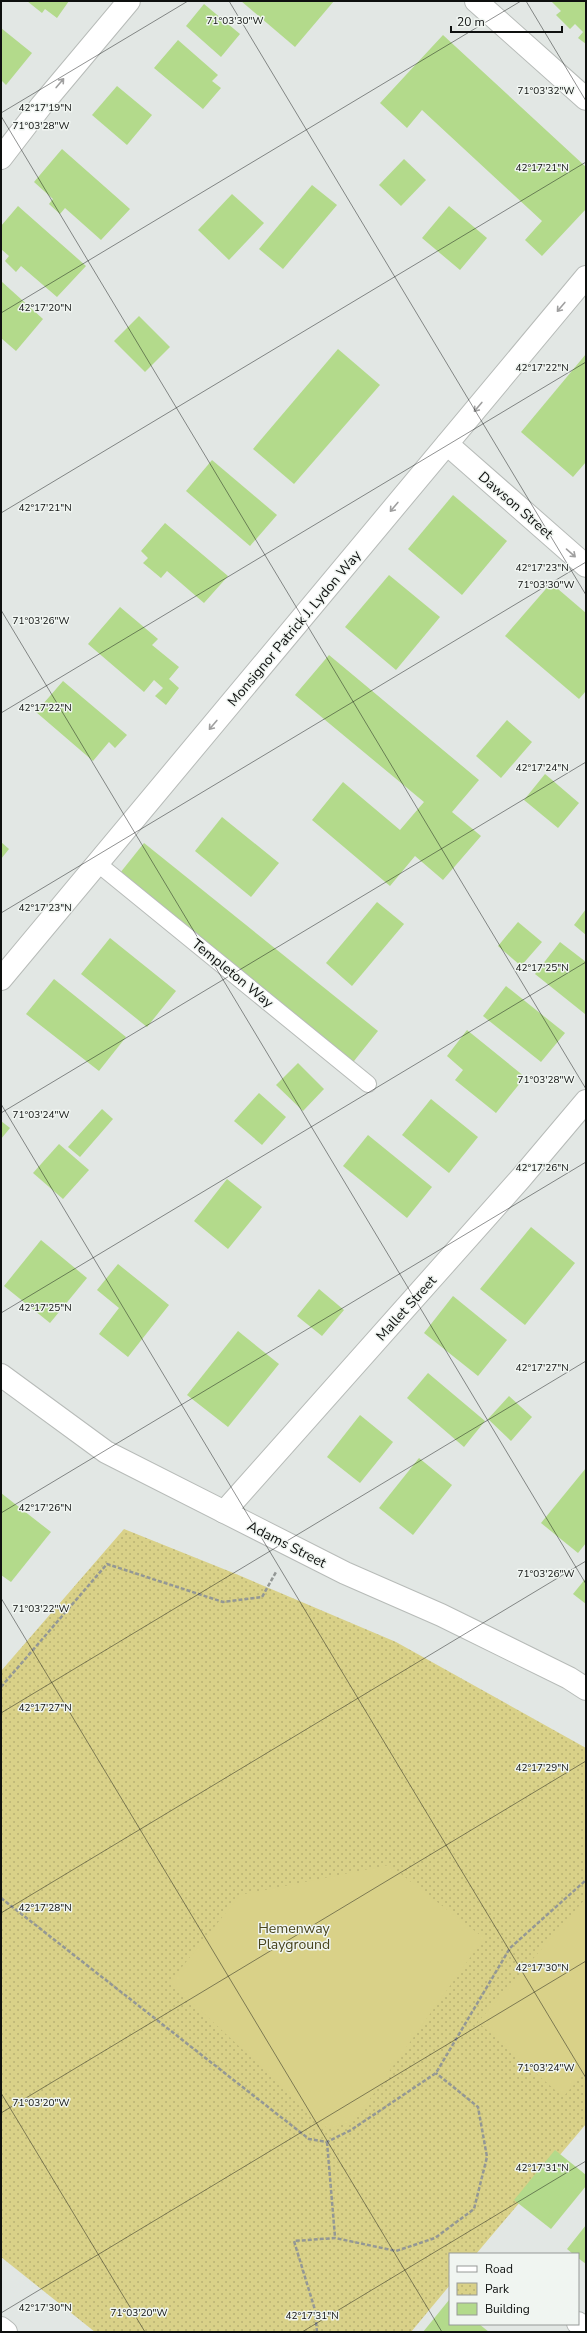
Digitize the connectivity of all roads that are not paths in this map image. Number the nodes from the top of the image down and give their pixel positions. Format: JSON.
{"nodes":[{"id":1,"x":129,"y":1,"type":"edge"},
{"id":2,"x":476,"y":1,"type":"edge"},
{"id":3,"x":586,"y":99,"type":"edge"},
{"id":4,"x":1,"y":158,"type":"edge"},
{"id":5,"x":586,"y":277,"type":"edge"},
{"id":6,"x":447,"y":444,"type":"junction"},
{"id":7,"x":586,"y":566,"type":"edge"},
{"id":8,"x":97,"y":863,"type":"junction"},
{"id":9,"x":1,"y":978,"type":"edge"},
{"id":10,"x":368,"y":1084,"type":"dead end"},
{"id":11,"x":586,"y":1101,"type":"edge"},
{"id":12,"x":1,"y":1375,"type":"edge"},
{"id":13,"x":224,"y":1512,"type":"junction"},
{"id":14,"x":586,"y":1689,"type":"edge"},
{"id":15,"x":1,"y":2328,"type":"edge"},
{"id":16,"x":6,"y":2332,"type":"edge"}],
"edges":[{"from":4,"to":1,"type":"street","one_way":true},
{"from":2,"to":3,"type":"street"},
{"from":5,"to":6,"type":"street","name":"Monsignor Patrick J. Lydon Way","one_way":true},
{"from":6,"to":7,"type":"street","name":"Dawson Street","one_way":true},
{"from":6,"to":8,"type":"street","name":"Monsignor Patrick J. Lydon Way","one_way":true},
{"from":8,"to":9,"type":"street","name":"Monsignor Patrick J. Lydon Way"},
{"from":8,"to":10,"type":"lane","name":"Templeton Way"},
{"from":11,"to":13,"type":"street","name":"Mallet Street"},
{"from":12,"to":13,"type":"street","name":"Adams Street"},
{"from":13,"to":14,"type":"street","name":"Adams Street"},
{"from":15,"to":16,"type":"street"}]}
